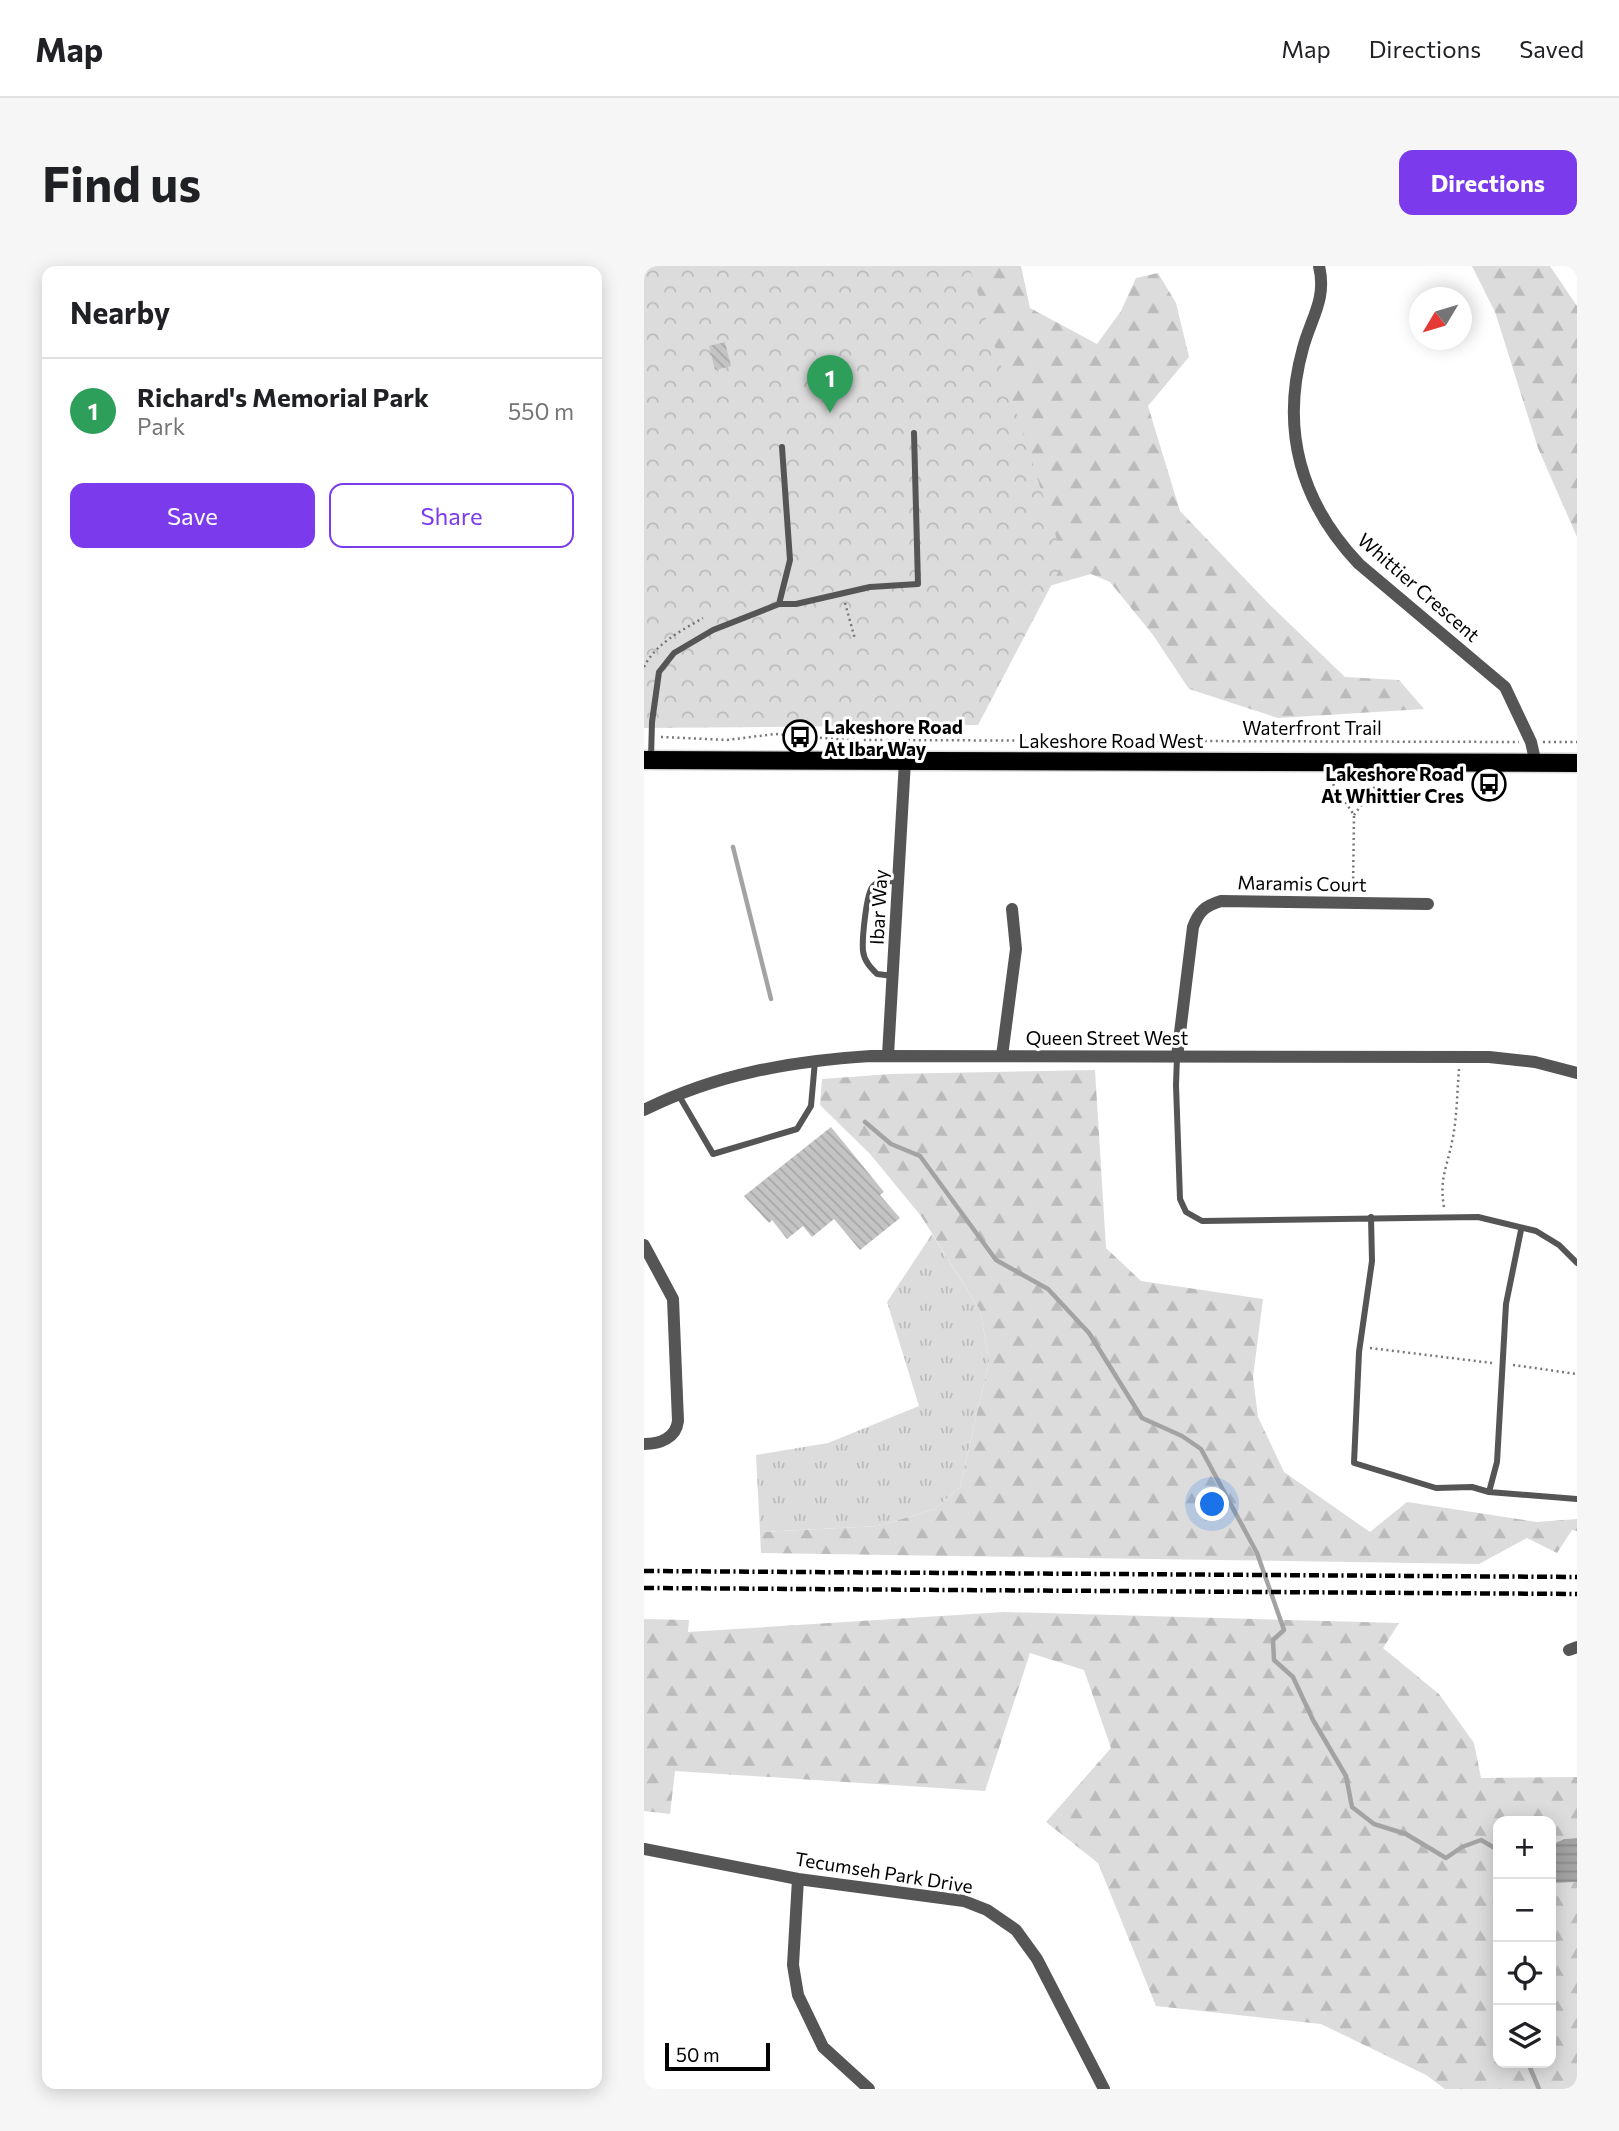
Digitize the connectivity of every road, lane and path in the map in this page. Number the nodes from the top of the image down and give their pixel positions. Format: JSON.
{"nodes":[{"id":1,"x":1319,"y":266,"type":"edge"},
{"id":2,"x":914,"y":433,"type":"dead end"},
{"id":3,"x":782,"y":447,"type":"dead end"},
{"id":4,"x":842,"y":593,"type":"junction"},
{"id":5,"x":779,"y":604,"type":"junction"},
{"id":6,"x":703,"y":618,"type":"dead end"},
{"id":7,"x":855,"y":639,"type":"dead end"},
{"id":8,"x":644,"y":667,"type":"edge"},
{"id":9,"x":666,"y":737,"type":"dead end"},
{"id":10,"x":1497,"y":742,"type":"dead end"},
{"id":11,"x":1558,"y":742,"type":"dead end"},
{"id":12,"x":1577,"y":742,"type":"edge"},
{"id":13,"x":647,"y":760,"type":"edge"},
{"id":14,"x":905,"y":761,"type":"junction"},
{"id":15,"x":1577,"y":763,"type":"edge"},
{"id":16,"x":1536,"y":764,"type":"junction"},
{"id":17,"x":1333,"y":784,"type":"dead end"},
{"id":18,"x":1377,"y":785,"type":"dead end"},
{"id":19,"x":1354,"y":815,"type":"junction"},
{"id":20,"x":899,"y":882,"type":"junction"},
{"id":21,"x":1353,"y":902,"type":"junction"},
{"id":22,"x":1428,"y":904,"type":"dead end"},
{"id":23,"x":1012,"y":909,"type":"dead end"},
{"id":24,"x":893,"y":976,"type":"junction"},
{"id":25,"x":888,"y":1055,"type":"junction"},
{"id":26,"x":1002,"y":1056,"type":"junction"},
{"id":27,"x":1177,"y":1057,"type":"junction"},
{"id":28,"x":1461,"y":1057,"type":"junction"},
{"id":29,"x":815,"y":1059,"type":"junction"},
{"id":30,"x":1577,"y":1073,"type":"edge"},
{"id":31,"x":678,"y":1094,"type":"junction"},
{"id":32,"x":644,"y":1110,"type":"edge"},
{"id":33,"x":1371,"y":1217,"type":"junction"},
{"id":34,"x":1446,"y":1217,"type":"junction"},
{"id":35,"x":1521,"y":1230,"type":"junction"},
{"id":36,"x":644,"y":1245,"type":"edge"},
{"id":37,"x":1577,"y":1263,"type":"edge"},
{"id":38,"x":1360,"y":1346,"type":"junction"},
{"id":39,"x":1503,"y":1364,"type":"junction"},
{"id":40,"x":1577,"y":1374,"type":"edge"},
{"id":41,"x":644,"y":1444,"type":"edge"},
{"id":42,"x":1489,"y":1492,"type":"junction"},
{"id":43,"x":1577,"y":1499,"type":"edge"},
{"id":44,"x":644,"y":1849,"type":"edge"},
{"id":45,"x":798,"y":1879,"type":"junction"},
{"id":46,"x":869,"y":2089,"type":"edge"},
{"id":47,"x":1104,"y":2089,"type":"edge"}],
"edges":[{"from":1,"to":16,"type":"street","name":"Whittier Crescent"},
{"from":2,"to":4,"type":"lane"},
{"from":3,"to":5,"type":"lane"},
{"from":4,"to":5,"type":"lane"},
{"from":4,"to":7,"type":"path"},
{"from":5,"to":13,"type":"lane"},
{"from":6,"to":8,"type":"path"},
{"from":9,"to":10,"type":"path","name":"Waterfront Trail"},
{"from":11,"to":12,"type":"path"},
{"from":13,"to":14,"type":"main road","name":"Lakeshore Road West"},
{"from":14,"to":16,"type":"main road","name":"Lakeshore Road West"},
{"from":14,"to":20,"type":"street","name":"Ibar Way"},
{"from":15,"to":16,"type":"main road","name":"Lakeshore Road West"},
{"from":17,"to":19,"type":"path"},
{"from":18,"to":19,"type":"path"},
{"from":19,"to":21,"type":"path"},
{"from":20,"to":24,"type":"street","name":"Ibar Way"},
{"from":20,"to":24,"type":"lane"},
{"from":21,"to":22,"type":"street","name":"Maramis Court"},
{"from":21,"to":27,"type":"street","name":"Maramis Court"},
{"from":23,"to":26,"type":"street"},
{"from":24,"to":25,"type":"street","name":"Ibar Way"},
{"from":25,"to":26,"type":"street","name":"Queen Street West"},
{"from":25,"to":29,"type":"street","name":"Queen Street West"},
{"from":26,"to":27,"type":"street","name":"Queen Street West"},
{"from":27,"to":28,"type":"street","name":"Queen Street West"},
{"from":27,"to":33,"type":"lane"},
{"from":28,"to":30,"type":"street","name":"Queen Street West"},
{"from":28,"to":34,"type":"path"},
{"from":29,"to":31,"type":"street","name":"Queen Street West"},
{"from":29,"to":31,"type":"lane"},
{"from":31,"to":32,"type":"street","name":"Queen Street West"},
{"from":33,"to":34,"type":"lane"},
{"from":33,"to":38,"type":"lane"},
{"from":34,"to":35,"type":"lane"},
{"from":35,"to":37,"type":"lane"},
{"from":35,"to":39,"type":"lane"},
{"from":36,"to":41,"type":"street"},
{"from":38,"to":39,"type":"path"},
{"from":38,"to":42,"type":"lane"},
{"from":39,"to":40,"type":"path"},
{"from":39,"to":42,"type":"lane"},
{"from":42,"to":43,"type":"lane"},
{"from":44,"to":45,"type":"street","name":"Tecumseh Park Drive"},
{"from":45,"to":46,"type":"street"},
{"from":45,"to":47,"type":"street","name":"Tecumseh Park Drive"}]}
